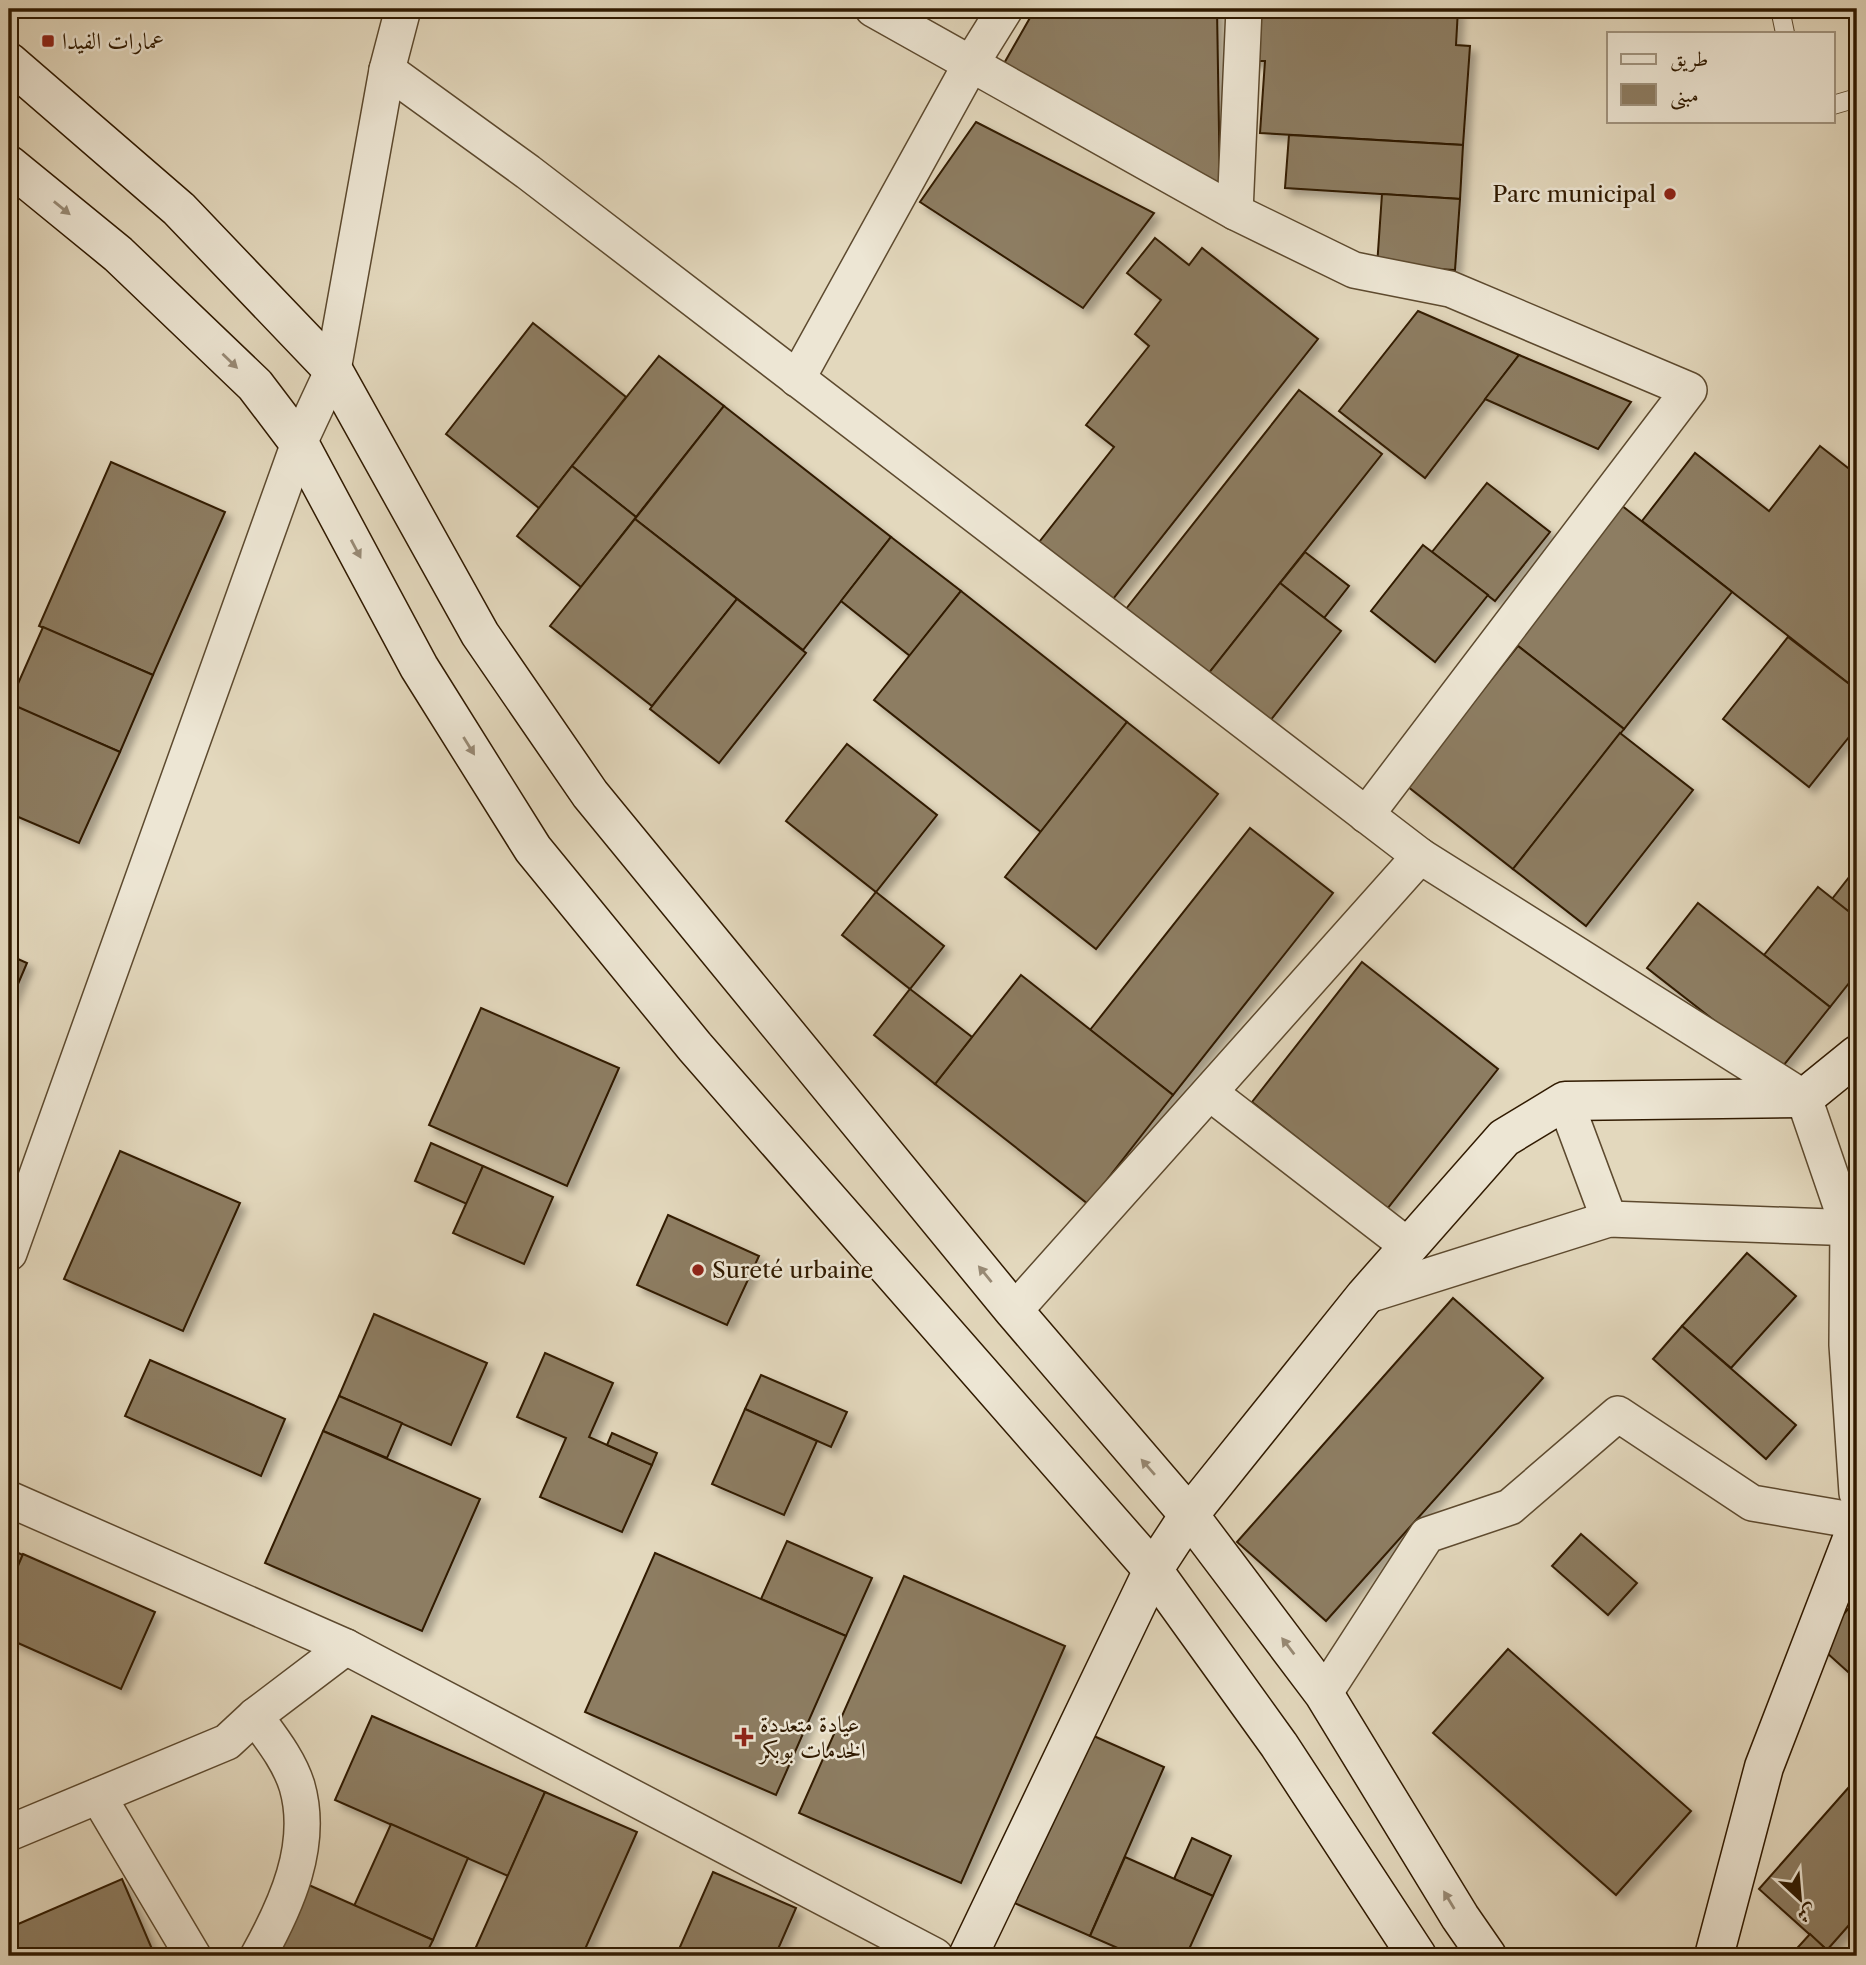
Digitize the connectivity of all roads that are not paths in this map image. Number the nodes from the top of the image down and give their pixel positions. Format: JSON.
{"nodes":[{"id":1,"x":402,"y":9,"type":"edge"},
{"id":2,"x":873,"y":9,"type":"edge"},
{"id":3,"x":1005,"y":9,"type":"edge"},
{"id":4,"x":1244,"y":9,"type":"edge"},
{"id":5,"x":1780,"y":9,"type":"edge"},
{"id":6,"x":1786,"y":32,"type":"edge"},
{"id":7,"x":9,"y":62,"type":"edge"},
{"id":8,"x":972,"y":62,"type":"junction"},
{"id":9,"x":387,"y":70,"type":"junction"},
{"id":10,"x":1857,"y":98,"type":"edge"},
{"id":11,"x":1834,"y":105,"type":"edge"},
{"id":12,"x":9,"y":166,"type":"edge"},
{"id":13,"x":1235,"y":212,"type":"junction"},
{"id":14,"x":333,"y":370,"type":"junction"},
{"id":15,"x":797,"y":379,"type":"junction"},
{"id":16,"x":299,"y":443,"type":"junction"},
{"id":17,"x":1366,"y":815,"type":"junction"},
{"id":18,"x":1420,"y":856,"type":"junction"},
{"id":19,"x":1857,"y":1055,"type":"edge"},
{"id":20,"x":1210,"y":1093,"type":"junction"},
{"id":21,"x":1804,"y":1098,"type":"junction"},
{"id":22,"x":1565,"y":1101,"type":"junction"},
{"id":23,"x":1609,"y":1219,"type":"junction"},
{"id":24,"x":1853,"y":1227,"type":"edge"},
{"id":25,"x":1408,"y":1246,"type":"junction"},
{"id":26,"x":9,"y":1253,"type":"edge"},
{"id":27,"x":1365,"y":1296,"type":"junction"},
{"id":28,"x":1014,"y":1311,"type":"junction"},
{"id":29,"x":1857,"y":1493,"type":"edge"},
{"id":30,"x":9,"y":1499,"type":"edge"},
{"id":31,"x":1189,"y":1515,"type":"junction"},
{"id":32,"x":1857,"y":1521,"type":"edge"},
{"id":33,"x":1857,"y":1526,"type":"edge"},
{"id":34,"x":1153,"y":1570,"type":"junction"},
{"id":35,"x":346,"y":1647,"type":"junction"},
{"id":36,"x":1324,"y":1694,"type":"junction"},
{"id":37,"x":255,"y":1716,"type":"junction"},
{"id":38,"x":98,"y":1796,"type":"junction"},
{"id":39,"x":9,"y":1833,"type":"edge"},
{"id":40,"x":194,"y":1956,"type":"edge"},
{"id":41,"x":258,"y":1956,"type":"edge"},
{"id":42,"x":934,"y":1956,"type":"edge"},
{"id":43,"x":968,"y":1956,"type":"edge"},
{"id":44,"x":1417,"y":1956,"type":"edge"},
{"id":45,"x":1487,"y":1956,"type":"edge"},
{"id":46,"x":1714,"y":1956,"type":"edge"}],
"edges":[{"from":1,"to":9,"type":"street"},
{"from":2,"to":8,"type":"street"},
{"from":3,"to":8,"type":"street"},
{"from":4,"to":13,"type":"street"},
{"from":5,"to":6,"type":"lane"},
{"from":7,"to":14,"type":"main road"},
{"from":8,"to":13,"type":"street"},
{"from":8,"to":15,"type":"street"},
{"from":9,"to":14,"type":"street"},
{"from":9,"to":15,"type":"street"},
{"from":10,"to":11,"type":"lane"},
{"from":12,"to":16,"type":"main road","one_way":true},
{"from":13,"to":17,"type":"street"},
{"from":14,"to":16,"type":"street"},
{"from":28,"to":14,"type":"main road","one_way":true},
{"from":15,"to":17,"type":"street"},
{"from":16,"to":26,"type":"street"},
{"from":16,"to":34,"type":"main road","one_way":true},
{"from":17,"to":18,"type":"street"},
{"from":18,"to":20,"type":"street"},
{"from":18,"to":21,"type":"street"},
{"from":19,"to":21,"type":"main road"},
{"from":20,"to":25,"type":"street"},
{"from":20,"to":28,"type":"street"},
{"from":21,"to":22,"type":"main road"},
{"from":21,"to":24,"type":"street"},
{"from":22,"to":23,"type":"street"},
{"from":22,"to":25,"type":"main road"},
{"from":23,"to":24,"type":"street"},
{"from":23,"to":27,"type":"street"},
{"from":24,"to":29,"type":"street"},
{"from":25,"to":27,"type":"main road"},
{"from":27,"to":31,"type":"main road"},
{"from":31,"to":28,"type":"main road","one_way":true},
{"from":30,"to":35,"type":"street"},
{"from":31,"to":34,"type":"main road"},
{"from":36,"to":31,"type":"main road","one_way":true},
{"from":32,"to":36,"type":"street"},
{"from":33,"to":46,"type":"main road"},
{"from":34,"to":43,"type":"main road"},
{"from":34,"to":44,"type":"main road"},
{"from":35,"to":37,"type":"street"},
{"from":35,"to":42,"type":"street"},
{"from":45,"to":36,"type":"main road","one_way":true},
{"from":37,"to":38,"type":"street"},
{"from":37,"to":41,"type":"street"},
{"from":38,"to":39,"type":"street"},
{"from":38,"to":40,"type":"street"}]}
